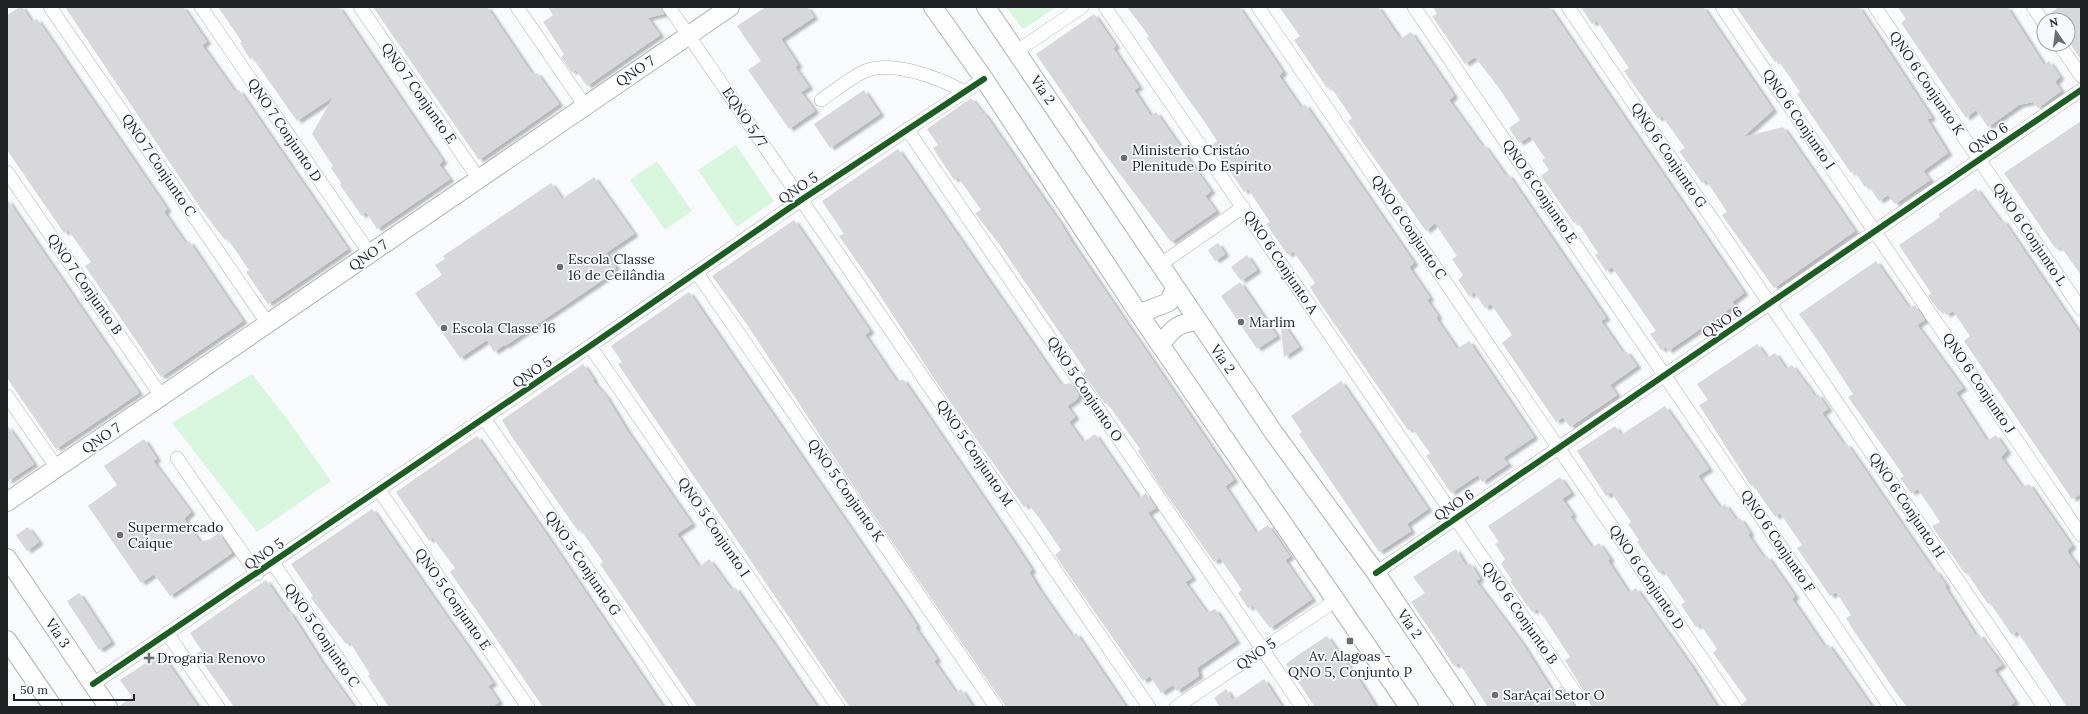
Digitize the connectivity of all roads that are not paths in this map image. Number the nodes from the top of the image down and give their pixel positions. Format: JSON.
{"nodes":[{"id":1,"x":50,"y":7,"type":"edge"},
{"id":2,"x":201,"y":7,"type":"edge"},
{"id":3,"x":360,"y":7,"type":"edge"},
{"id":4,"x":517,"y":7,"type":"edge"},
{"id":5,"x":669,"y":7,"type":"edge"},
{"id":6,"x":730,"y":7,"type":"edge"},
{"id":7,"x":933,"y":7,"type":"edge"},
{"id":8,"x":986,"y":7,"type":"edge"},
{"id":9,"x":1082,"y":7,"type":"edge"},
{"id":10,"x":1105,"y":7,"type":"edge"},
{"id":11,"x":1258,"y":7,"type":"edge"},
{"id":12,"x":1414,"y":7,"type":"edge"},
{"id":13,"x":1568,"y":7,"type":"edge"},
{"id":14,"x":1722,"y":7,"type":"edge"},
{"id":15,"x":1875,"y":7,"type":"edge"},
{"id":16,"x":688,"y":35,"type":"junction"},
{"id":17,"x":1017,"y":51,"type":"junction"},
{"id":18,"x":2064,"y":52,"type":"edge"},
{"id":19,"x":2081,"y":76,"type":"edge"},
{"id":20,"x":984,"y":79,"type":"junction"},
{"id":21,"x":2081,"y":90,"type":"edge"},
{"id":22,"x":963,"y":91,"type":"junction"},
{"id":23,"x":821,"y":100,"type":"dead end"},
{"id":24,"x":585,"y":106,"type":"junction"},
{"id":25,"x":907,"y":129,"type":"junction"},
{"id":26,"x":1979,"y":159,"type":"junction"},
{"id":27,"x":7,"y":172,"type":"edge"},
{"id":28,"x":478,"y":178,"type":"junction"},
{"id":29,"x":801,"y":200,"type":"junction"},
{"id":30,"x":1243,"y":207,"type":"junction"},
{"id":31,"x":1876,"y":231,"type":"junction"},
{"id":32,"x":370,"y":254,"type":"junction"},
{"id":33,"x":1161,"y":264,"type":"junction"},
{"id":34,"x":697,"y":273,"type":"junction"},
{"id":35,"x":1175,"y":288,"type":"junction"},
{"id":36,"x":1770,"y":304,"type":"junction"},
{"id":37,"x":2081,"y":309,"type":"edge"},
{"id":38,"x":1137,"y":311,"type":"junction"},
{"id":39,"x":1198,"y":321,"type":"junction"},
{"id":40,"x":268,"y":324,"type":"junction"},
{"id":41,"x":1162,"y":344,"type":"junction"},
{"id":42,"x":590,"y":346,"type":"junction"},
{"id":43,"x":1665,"y":375,"type":"junction"},
{"id":44,"x":7,"y":396,"type":"edge"},
{"id":45,"x":162,"y":396,"type":"junction"},
{"id":46,"x":484,"y":418,"type":"junction"},
{"id":47,"x":1559,"y":448,"type":"junction"},
{"id":48,"x":178,"y":458,"type":"dead end"},
{"id":49,"x":57,"y":468,"type":"junction"},
{"id":50,"x":379,"y":490,"type":"junction"},
{"id":51,"x":7,"y":502,"type":"edge"},
{"id":52,"x":1455,"y":519,"type":"junction"},
{"id":53,"x":2081,"y":535,"type":"edge"},
{"id":54,"x":7,"y":558,"type":"edge"},
{"id":55,"x":273,"y":563,"type":"junction"},
{"id":56,"x":1376,"y":573,"type":"junction"},
{"id":57,"x":256,"y":574,"type":"junction"},
{"id":58,"x":1335,"y":600,"type":"junction"},
{"id":59,"x":167,"y":634,"type":"junction"},
{"id":60,"x":7,"y":640,"type":"edge"},
{"id":61,"x":1262,"y":650,"type":"junction"},
{"id":62,"x":93,"y":684,"type":"junction"},
{"id":63,"x":53,"y":707,"type":"edge"},
{"id":64,"x":108,"y":707,"type":"edge"},
{"id":65,"x":218,"y":707,"type":"edge"},
{"id":66,"x":371,"y":707,"type":"edge"},
{"id":67,"x":528,"y":707,"type":"edge"},
{"id":68,"x":682,"y":707,"type":"edge"},
{"id":69,"x":838,"y":707,"type":"edge"},
{"id":70,"x":996,"y":707,"type":"edge"},
{"id":71,"x":1149,"y":707,"type":"edge"},
{"id":72,"x":1176,"y":707,"type":"edge"},
{"id":73,"x":1302,"y":707,"type":"edge"},
{"id":74,"x":1409,"y":707,"type":"edge"},
{"id":75,"x":1466,"y":707,"type":"edge"},
{"id":76,"x":1584,"y":707,"type":"edge"},
{"id":77,"x":1735,"y":707,"type":"edge"},
{"id":78,"x":1890,"y":707,"type":"edge"},
{"id":79,"x":2044,"y":707,"type":"edge"}],
"edges":[{"from":1,"to":40,"type":"street","name":"QNO 7 Conjunto C"},
{"from":2,"to":32,"type":"street","name":"QNO 7 Conjunto D"},
{"from":3,"to":28,"type":"street","name":"QNO 7 Conjunto E"},
{"from":4,"to":24,"type":"street"},
{"from":5,"to":16,"type":"street","name":"EQNO 5/7"},
{"from":6,"to":16,"type":"main road","name":"QNO 7"},
{"from":7,"to":20,"type":"main road"},
{"from":8,"to":17,"type":"main road","name":"Via 2"},
{"from":9,"to":17,"type":"street"},
{"from":10,"to":30,"type":"street","name":"QNO 6 Conjunto A"},
{"from":11,"to":47,"type":"street","name":"QNO 6 Conjunto C"},
{"from":12,"to":43,"type":"street","name":"QNO 6 Conjunto E"},
{"from":13,"to":36,"type":"street","name":"QNO 6 Conjunto G"},
{"from":14,"to":31,"type":"street","name":"QNO 6 Conjunto I"},
{"from":15,"to":26,"type":"street","name":"QNO 6 Conjunto K"},
{"from":16,"to":24,"type":"main road","name":"QNO 7"},
{"from":16,"to":29,"type":"street","name":"EQNO 5/7"},
{"from":17,"to":33,"type":"main road","name":"Via 2"},
{"from":18,"to":19,"type":"street"},
{"from":20,"to":22,"type":"street","name":"QNO 5"},
{"from":20,"to":38,"type":"main road"},
{"from":21,"to":26,"type":"street","name":"QNO 6"},
{"from":22,"to":23,"type":"street"},
{"from":22,"to":25,"type":"street","name":"QNO 5"},
{"from":24,"to":28,"type":"main road","name":"QNO 7"},
{"from":25,"to":29,"type":"street","name":"QNO 5"},
{"from":25,"to":61,"type":"street","name":"QNO 5 Conjunto O"},
{"from":26,"to":31,"type":"street","name":"QNO 6"},
{"from":26,"to":37,"type":"street","name":"QNO 6 Conjunto L"},
{"from":27,"to":45,"type":"street","name":"QNO 7 Conjunto B"},
{"from":28,"to":32,"type":"main road","name":"QNO 7"},
{"from":29,"to":34,"type":"street","name":"QNO 5"},
{"from":29,"to":71,"type":"street","name":"QNO 5 Conjunto M"},
{"from":30,"to":33,"type":"street"},
{"from":30,"to":52,"type":"street","name":"QNO 6 Conjunto A"},
{"from":31,"to":36,"type":"street","name":"QNO 6"},
{"from":31,"to":53,"type":"street","name":"QNO 6 Conjunto J"},
{"from":32,"to":40,"type":"main road","name":"QNO 7"},
{"from":33,"to":35,"type":"main road","name":"Via 2"},
{"from":34,"to":42,"type":"street","name":"QNO 5"},
{"from":34,"to":70,"type":"street","name":"QNO 5 Conjunto K"},
{"from":35,"to":38,"type":"main road"},
{"from":35,"to":39,"type":"main road","name":"Via 2"},
{"from":36,"to":43,"type":"street","name":"QNO 6"},
{"from":36,"to":79,"type":"street","name":"QNO 6 Conjunto H"},
{"from":38,"to":41,"type":"main road"},
{"from":39,"to":41,"type":"main road"},
{"from":39,"to":56,"type":"main road","name":"Via 2"},
{"from":40,"to":45,"type":"main road","name":"QNO 7"},
{"from":41,"to":58,"type":"main road"},
{"from":42,"to":46,"type":"street","name":"QNO 5"},
{"from":42,"to":69,"type":"street","name":"QNO 5 Conjunto I"},
{"from":43,"to":47,"type":"street","name":"QNO 6"},
{"from":43,"to":78,"type":"street","name":"QNO 6 Conjunto F"},
{"from":44,"to":49,"type":"street"},
{"from":45,"to":49,"type":"main road","name":"QNO 7"},
{"from":46,"to":50,"type":"street","name":"QNO 5"},
{"from":46,"to":68,"type":"street","name":"QNO 5 Conjunto G"},
{"from":47,"to":52,"type":"street","name":"QNO 6"},
{"from":47,"to":77,"type":"street","name":"QNO 6 Conjunto D"},
{"from":48,"to":57,"type":"street"},
{"from":49,"to":51,"type":"main road","name":"QNO 7"},
{"from":50,"to":55,"type":"street","name":"QNO 5"},
{"from":50,"to":67,"type":"street","name":"QNO 5 Conjunto E"},
{"from":52,"to":56,"type":"street","name":"QNO 6"},
{"from":52,"to":76,"type":"street","name":"QNO 6 Conjunto B"},
{"from":54,"to":62,"type":"main road","name":"Via 3"},
{"from":55,"to":57,"type":"street","name":"QNO 5"},
{"from":55,"to":66,"type":"street","name":"QNO 5 Conjunto C"},
{"from":56,"to":75,"type":"main road","name":"Via 2"},
{"from":57,"to":59,"type":"street","name":"QNO 5"},
{"from":58,"to":61,"type":"street","name":"QNO 5"},
{"from":58,"to":74,"type":"main road"},
{"from":59,"to":62,"type":"street","name":"QNO 5"},
{"from":59,"to":65,"type":"street"},
{"from":60,"to":63,"type":"main road"},
{"from":61,"to":72,"type":"street","name":"QNO 5"},
{"from":61,"to":73,"type":"street","name":"QNO 5 Conjunto O"},
{"from":62,"to":64,"type":"main road","name":"Via 3"}]}
